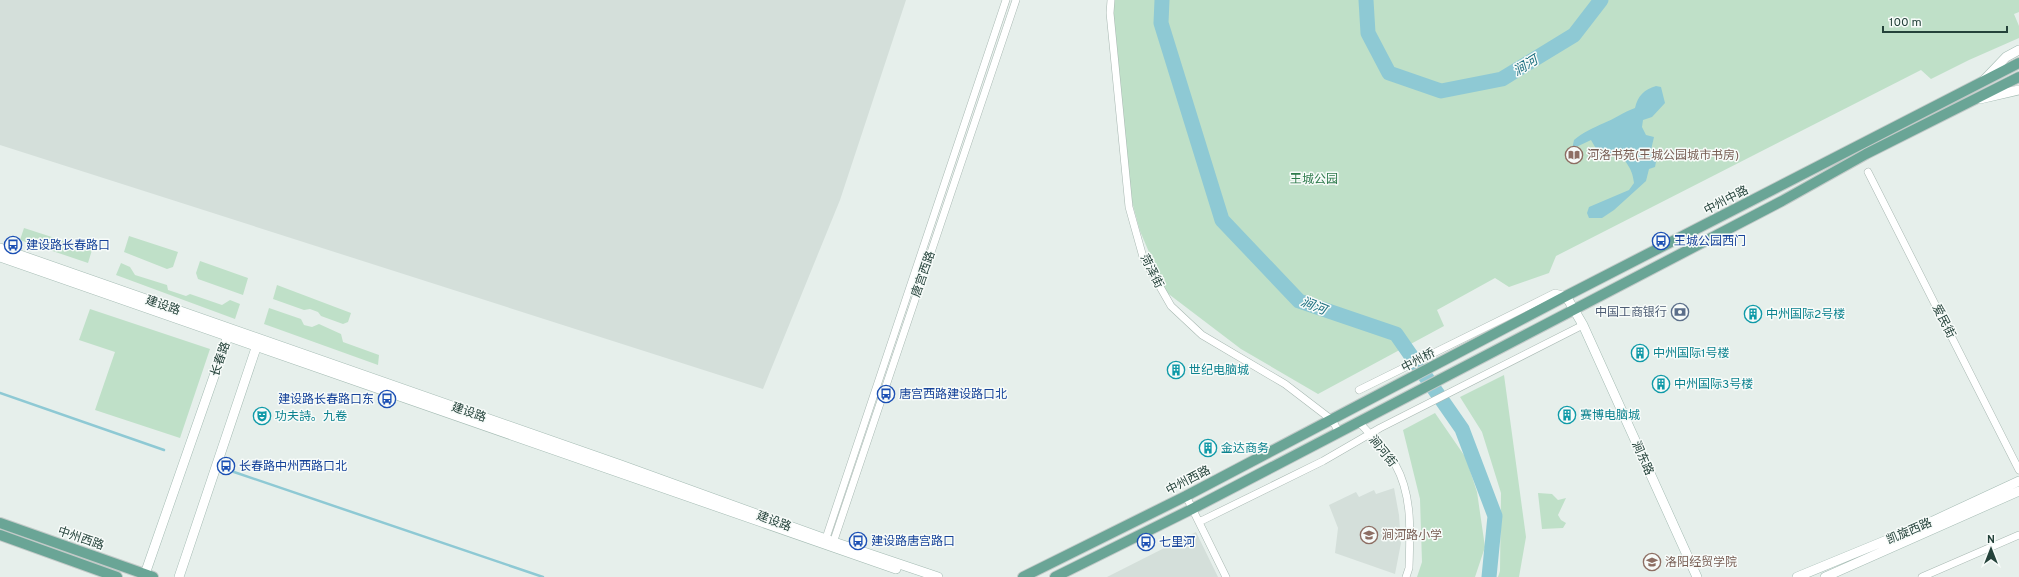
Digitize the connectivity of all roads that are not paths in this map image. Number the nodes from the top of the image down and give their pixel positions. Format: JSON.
{"nodes":[{"id":1,"x":1006,"y":0,"type":"edge"},
{"id":2,"x":1016,"y":0,"type":"edge"},
{"id":3,"x":1111,"y":0,"type":"edge"},
{"id":4,"x":2019,"y":50,"type":"edge"},
{"id":5,"x":2019,"y":63,"type":"edge"},
{"id":6,"x":2019,"y":77,"type":"edge"},
{"id":7,"x":1981,"y":83,"type":"junction"},
{"id":8,"x":2019,"y":90,"type":"edge"},
{"id":9,"x":1972,"y":101,"type":"junction"},
{"id":10,"x":1868,"y":172,"type":"dead end"},
{"id":11,"x":0,"y":248,"type":"edge"},
{"id":12,"x":0,"y":257,"type":"edge"},
{"id":13,"x":1564,"y":297,"type":"junction"},
{"id":14,"x":1572,"y":310,"type":"junction"},
{"id":15,"x":1580,"y":326,"type":"junction"},
{"id":16,"x":246,"y":333,"type":"junction"},
{"id":17,"x":1480,"y":335,"type":"junction"},
{"id":18,"x":228,"y":336,"type":"junction"},
{"id":19,"x":257,"y":345,"type":"junction"},
{"id":20,"x":1359,"y":390,"type":"dead end"},
{"id":21,"x":1364,"y":402,"type":"joint"},
{"id":22,"x":1332,"y":420,"type":"junction"},
{"id":23,"x":1359,"y":422,"type":"junction"},
{"id":24,"x":1339,"y":432,"type":"junction"},
{"id":25,"x":1369,"y":434,"type":"junction"},
{"id":26,"x":2019,"y":470,"type":"edge"},
{"id":27,"x":2019,"y":481,"type":"edge"},
{"id":28,"x":2019,"y":491,"type":"edge"},
{"id":29,"x":1186,"y":496,"type":"junction"},
{"id":30,"x":1192,"y":509,"type":"junction"},
{"id":31,"x":1199,"y":522,"type":"junction"},
{"id":32,"x":0,"y":523,"type":"edge"},
{"id":33,"x":0,"y":535,"type":"edge"},
{"id":34,"x":2019,"y":535,"type":"edge"},
{"id":35,"x":828,"y":544,"type":"junction"},
{"id":36,"x":148,"y":576,"type":"edge"},
{"id":37,"x":117,"y":577,"type":"edge"},
{"id":38,"x":179,"y":577,"type":"edge"},
{"id":39,"x":918,"y":577,"type":"edge"},
{"id":40,"x":938,"y":577,"type":"edge"},
{"id":41,"x":1023,"y":577,"type":"edge"},
{"id":42,"x":1055,"y":577,"type":"edge"},
{"id":43,"x":1226,"y":577,"type":"edge"},
{"id":44,"x":1406,"y":577,"type":"edge"},
{"id":45,"x":1692,"y":577,"type":"edge"},
{"id":46,"x":1697,"y":577,"type":"edge"},
{"id":47,"x":1797,"y":577,"type":"edge"},
{"id":48,"x":1825,"y":577,"type":"edge"},
{"id":49,"x":1922,"y":577,"type":"edge"}],
"edges":[{"from":1,"to":35,"type":"street","name":"唐宫西路"},
{"from":2,"to":35,"type":"street","name":"唐宫西路"},
{"from":3,"to":22,"type":"street","name":"菏泽街"},
{"from":4,"to":7,"type":"street","name":"中州中路"},
{"from":5,"to":7,"type":"main road","name":"中州中路"},
{"from":6,"to":9,"type":"main road"},
{"from":7,"to":13,"type":"main road","name":"中州中路"},
{"from":8,"to":9,"type":"street"},
{"from":9,"to":14,"type":"main road"},
{"from":10,"to":26,"type":"street","name":"爱民街"},
{"from":11,"to":16,"type":"street","name":"建设路"},
{"from":12,"to":18,"type":"street","name":"建设路"},
{"from":13,"to":14,"type":"street","name":"涧东路"},
{"from":13,"to":17,"type":"main road","name":"中州中路"},
{"from":14,"to":15,"type":"street","name":"涧东路"},
{"from":14,"to":23,"type":"main road"},
{"from":15,"to":25,"type":"street"},
{"from":15,"to":45,"type":"street","name":"涧东路"},
{"from":15,"to":46,"type":"street","name":"涧东路"},
{"from":16,"to":18,"type":"street","name":"长春路"},
{"from":16,"to":19,"type":"street","name":"长春路"},
{"from":16,"to":35,"type":"street","name":"建设路"},
{"from":17,"to":20,"type":"street"},
{"from":17,"to":21,"type":"main road","name":"中州桥"},
{"from":18,"to":19,"type":"street","name":"建设路"},
{"from":18,"to":36,"type":"street","name":"长春路"},
{"from":19,"to":35,"type":"street","name":"建设路"},
{"from":19,"to":38,"type":"street"},
{"from":21,"to":22,"type":"main road","name":"中州西路"},
{"from":22,"to":24,"type":"street","name":"菏泽街"},
{"from":22,"to":29,"type":"main road","name":"中州西路"},
{"from":23,"to":24,"type":"main road"},
{"from":23,"to":25,"type":"street","name":"涧河街"},
{"from":24,"to":30,"type":"main road"},
{"from":25,"to":31,"type":"street"},
{"from":25,"to":44,"type":"street","name":"涧河街"},
{"from":27,"to":47,"type":"street","name":"凯旋西路"},
{"from":28,"to":48,"type":"street","name":"凯旋西路"},
{"from":29,"to":30,"type":"street"},
{"from":29,"to":41,"type":"main road","name":"中州西路"},
{"from":30,"to":31,"type":"street"},
{"from":30,"to":42,"type":"main road"},
{"from":31,"to":43,"type":"street"},
{"from":32,"to":36,"type":"main road","name":"中州西路"},
{"from":33,"to":37,"type":"main road","name":"中州西路"},
{"from":34,"to":49,"type":"street"},
{"from":35,"to":39,"type":"street","name":"建设路"},
{"from":35,"to":40,"type":"street","name":"建设路"}]}
